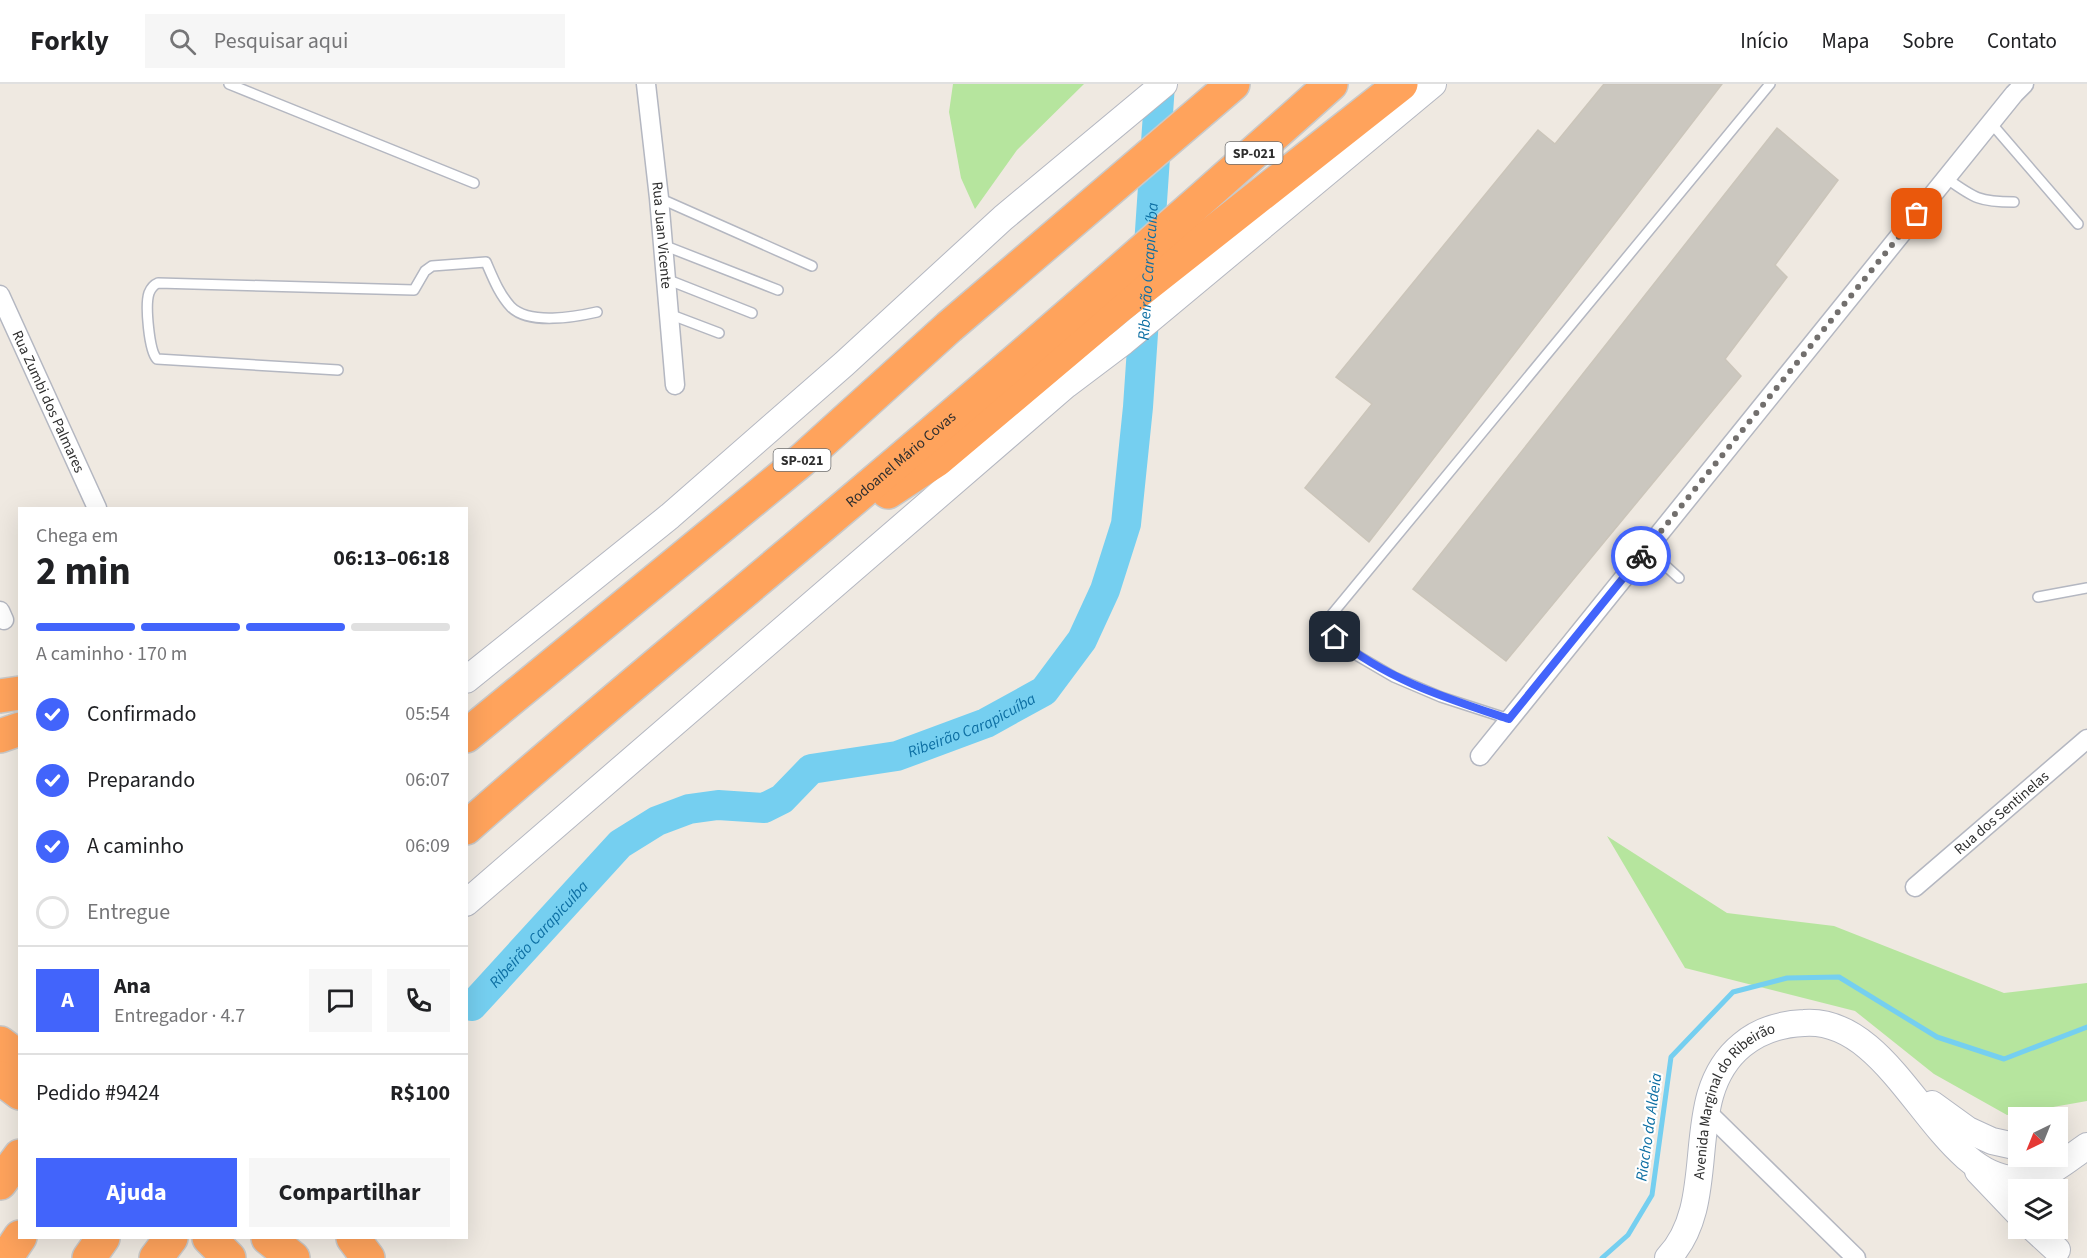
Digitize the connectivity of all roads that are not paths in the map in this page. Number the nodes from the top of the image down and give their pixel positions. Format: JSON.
{"nodes":[{"id":1,"x":229,"y":84,"type":"edge"},
{"id":2,"x":646,"y":84,"type":"edge"},
{"id":3,"x":1164,"y":84,"type":"edge"},
{"id":4,"x":1233,"y":84,"type":"edge"},
{"id":5,"x":1331,"y":84,"type":"edge"},
{"id":6,"x":1401,"y":84,"type":"edge"},
{"id":7,"x":1433,"y":84,"type":"edge"},
{"id":8,"x":1770,"y":84,"type":"edge"},
{"id":9,"x":2024,"y":84,"type":"edge"},
{"id":10,"x":1991,"y":123,"type":"junction"},
{"id":11,"x":1946,"y":178,"type":"junction"},
{"id":12,"x":474,"y":183,"type":"dead end"},
{"id":13,"x":659,"y":198,"type":"junction"},
{"id":14,"x":2014,"y":202,"type":"dead end"},
{"id":15,"x":2078,"y":224,"type":"dead end"},
{"id":16,"x":663,"y":244,"type":"junction"},
{"id":17,"x":812,"y":266,"type":"dead end"},
{"id":18,"x":666,"y":279,"type":"junction"},
{"id":19,"x":778,"y":290,"type":"dead end"},
{"id":20,"x":0,"y":295,"type":"edge"},
{"id":21,"x":597,"y":312,"type":"dead end"},
{"id":22,"x":752,"y":313,"type":"dead end"},
{"id":23,"x":669,"y":314,"type":"junction"},
{"id":24,"x":719,"y":333,"type":"dead end"},
{"id":25,"x":338,"y":370,"type":"dead end"},
{"id":26,"x":675,"y":385,"type":"dead end"},
{"id":27,"x":97,"y":507,"type":"edge"},
{"id":28,"x":844,"y":508,"type":"junction"},
{"id":29,"x":1647,"y":549,"type":"junction"},
{"id":30,"x":1679,"y":578,"type":"dead end"},
{"id":31,"x":2087,"y":588,"type":"edge"},
{"id":32,"x":2038,"y":597,"type":"dead end"},
{"id":33,"x":468,"y":678,"type":"edge"},
{"id":34,"x":18,"y":693,"type":"edge"},
{"id":35,"x":0,"y":696,"type":"edge"},
{"id":36,"x":1509,"y":719,"type":"junction"},
{"id":37,"x":18,"y":730,"type":"edge"},
{"id":38,"x":468,"y":734,"type":"edge"},
{"id":39,"x":0,"y":736,"type":"edge"},
{"id":40,"x":2087,"y":739,"type":"edge"},
{"id":41,"x":1480,"y":756,"type":"dead end"},
{"id":42,"x":468,"y":826,"type":"edge"},
{"id":43,"x":1915,"y":887,"type":"dead end"},
{"id":44,"x":468,"y":901,"type":"edge"},
{"id":45,"x":0,"y":1043,"type":"edge"},
{"id":46,"x":18,"y":1056,"type":"edge"},
{"id":47,"x":1904,"y":1085,"type":"junction"},
{"id":48,"x":1706,"y":1111,"type":"junction"},
{"id":49,"x":2087,"y":1140,"type":"edge"},
{"id":50,"x":2068,"y":1143,"type":"edge"},
{"id":51,"x":2008,"y":1145,"type":"edge"},
{"id":52,"x":2087,"y":1146,"type":"edge"},
{"id":53,"x":18,"y":1159,"type":"edge"},
{"id":54,"x":1970,"y":1162,"type":"junction"},
{"id":55,"x":2032,"y":1175,"type":"edge"},
{"id":56,"x":2003,"y":1178,"type":"junction"},
{"id":57,"x":0,"y":1183,"type":"edge"},
{"id":58,"x":2008,"y":1185,"type":"edge"},
{"id":59,"x":2008,"y":1202,"type":"edge"},
{"id":60,"x":19,"y":1239,"type":"edge"},
{"id":61,"x":102,"y":1239,"type":"edge"},
{"id":62,"x":170,"y":1239,"type":"edge"},
{"id":63,"x":354,"y":1239,"type":"edge"},
{"id":64,"x":2048,"y":1239,"type":"edge"},
{"id":65,"x":2061,"y":1249,"type":"edge"},
{"id":66,"x":1668,"y":1257,"type":"edge"},
{"id":67,"x":6,"y":1258,"type":"edge"},
{"id":68,"x":89,"y":1258,"type":"edge"},
{"id":69,"x":156,"y":1258,"type":"edge"},
{"id":70,"x":368,"y":1258,"type":"edge"},
{"id":71,"x":1856,"y":1258,"type":"edge"}],
"edges":[{"from":1,"to":12,"type":"lane"},
{"from":2,"to":13,"type":"street","name":"Rua Juan Vicente"},
{"from":3,"to":33,"type":"main road"},
{"from":4,"to":38,"type":"highway","number":"SP-021"},
{"from":5,"to":28,"type":"highway","name":"Rodoanel Mário Covas","number":"SP-021"},
{"from":6,"to":28,"type":"highway"},
{"from":7,"to":44,"type":"main road"},
{"from":8,"to":36,"type":"lane"},
{"from":9,"to":10,"type":"street"},
{"from":10,"to":11,"type":"street"},
{"from":10,"to":15,"type":"lane"},
{"from":11,"to":14,"type":"lane"},
{"from":11,"to":29,"type":"street"},
{"from":13,"to":16,"type":"street","name":"Rua Juan Vicente"},
{"from":13,"to":17,"type":"lane"},
{"from":16,"to":18,"type":"street","name":"Rua Juan Vicente"},
{"from":16,"to":19,"type":"lane"},
{"from":18,"to":22,"type":"lane"},
{"from":18,"to":23,"type":"street","name":"Rua Juan Vicente"},
{"from":20,"to":27,"type":"street","name":"Rua Zumbi dos Palmares"},
{"from":21,"to":25,"type":"lane"},
{"from":23,"to":24,"type":"lane"},
{"from":23,"to":26,"type":"street","name":"Rua Juan Vicente"},
{"from":28,"to":42,"type":"highway","name":"Rodoanel Mário Covas","number":"SP-021"},
{"from":29,"to":30,"type":"lane"},
{"from":29,"to":36,"type":"street"},
{"from":31,"to":32,"type":"lane"},
{"from":34,"to":35,"type":"highway"},
{"from":36,"to":41,"type":"street"},
{"from":37,"to":39,"type":"highway"},
{"from":40,"to":43,"type":"street","name":"Rua dos Sentinelas"},
{"from":45,"to":46,"type":"highway"},
{"from":47,"to":48,"type":"main road","name":"Avenida Marginal do Ribeirão"},
{"from":47,"to":51,"type":"main road","name":"Avenida Marginal do Ribeirão"},
{"from":47,"to":54,"type":"main road","name":"Avenida Marginal do Ribeirão"},
{"from":48,"to":66,"type":"main road","name":"Avenida Marginal do Ribeirão"},
{"from":48,"to":71,"type":"street"},
{"from":49,"to":50,"type":"main road"},
{"from":52,"to":55,"type":"main road","name":"Avenida Marginal do Ribeirão"},
{"from":53,"to":57,"type":"highway"},
{"from":54,"to":56,"type":"main road","name":"Avenida Marginal do Ribeirão"},
{"from":54,"to":59,"type":"main road"},
{"from":55,"to":56,"type":"main road","name":"Avenida Marginal do Ribeirão"},
{"from":56,"to":58,"type":"street"},
{"from":60,"to":67,"type":"highway"},
{"from":61,"to":68,"type":"highway"},
{"from":62,"to":69,"type":"highway"},
{"from":63,"to":70,"type":"highway"},
{"from":64,"to":65,"type":"main road"}]}
